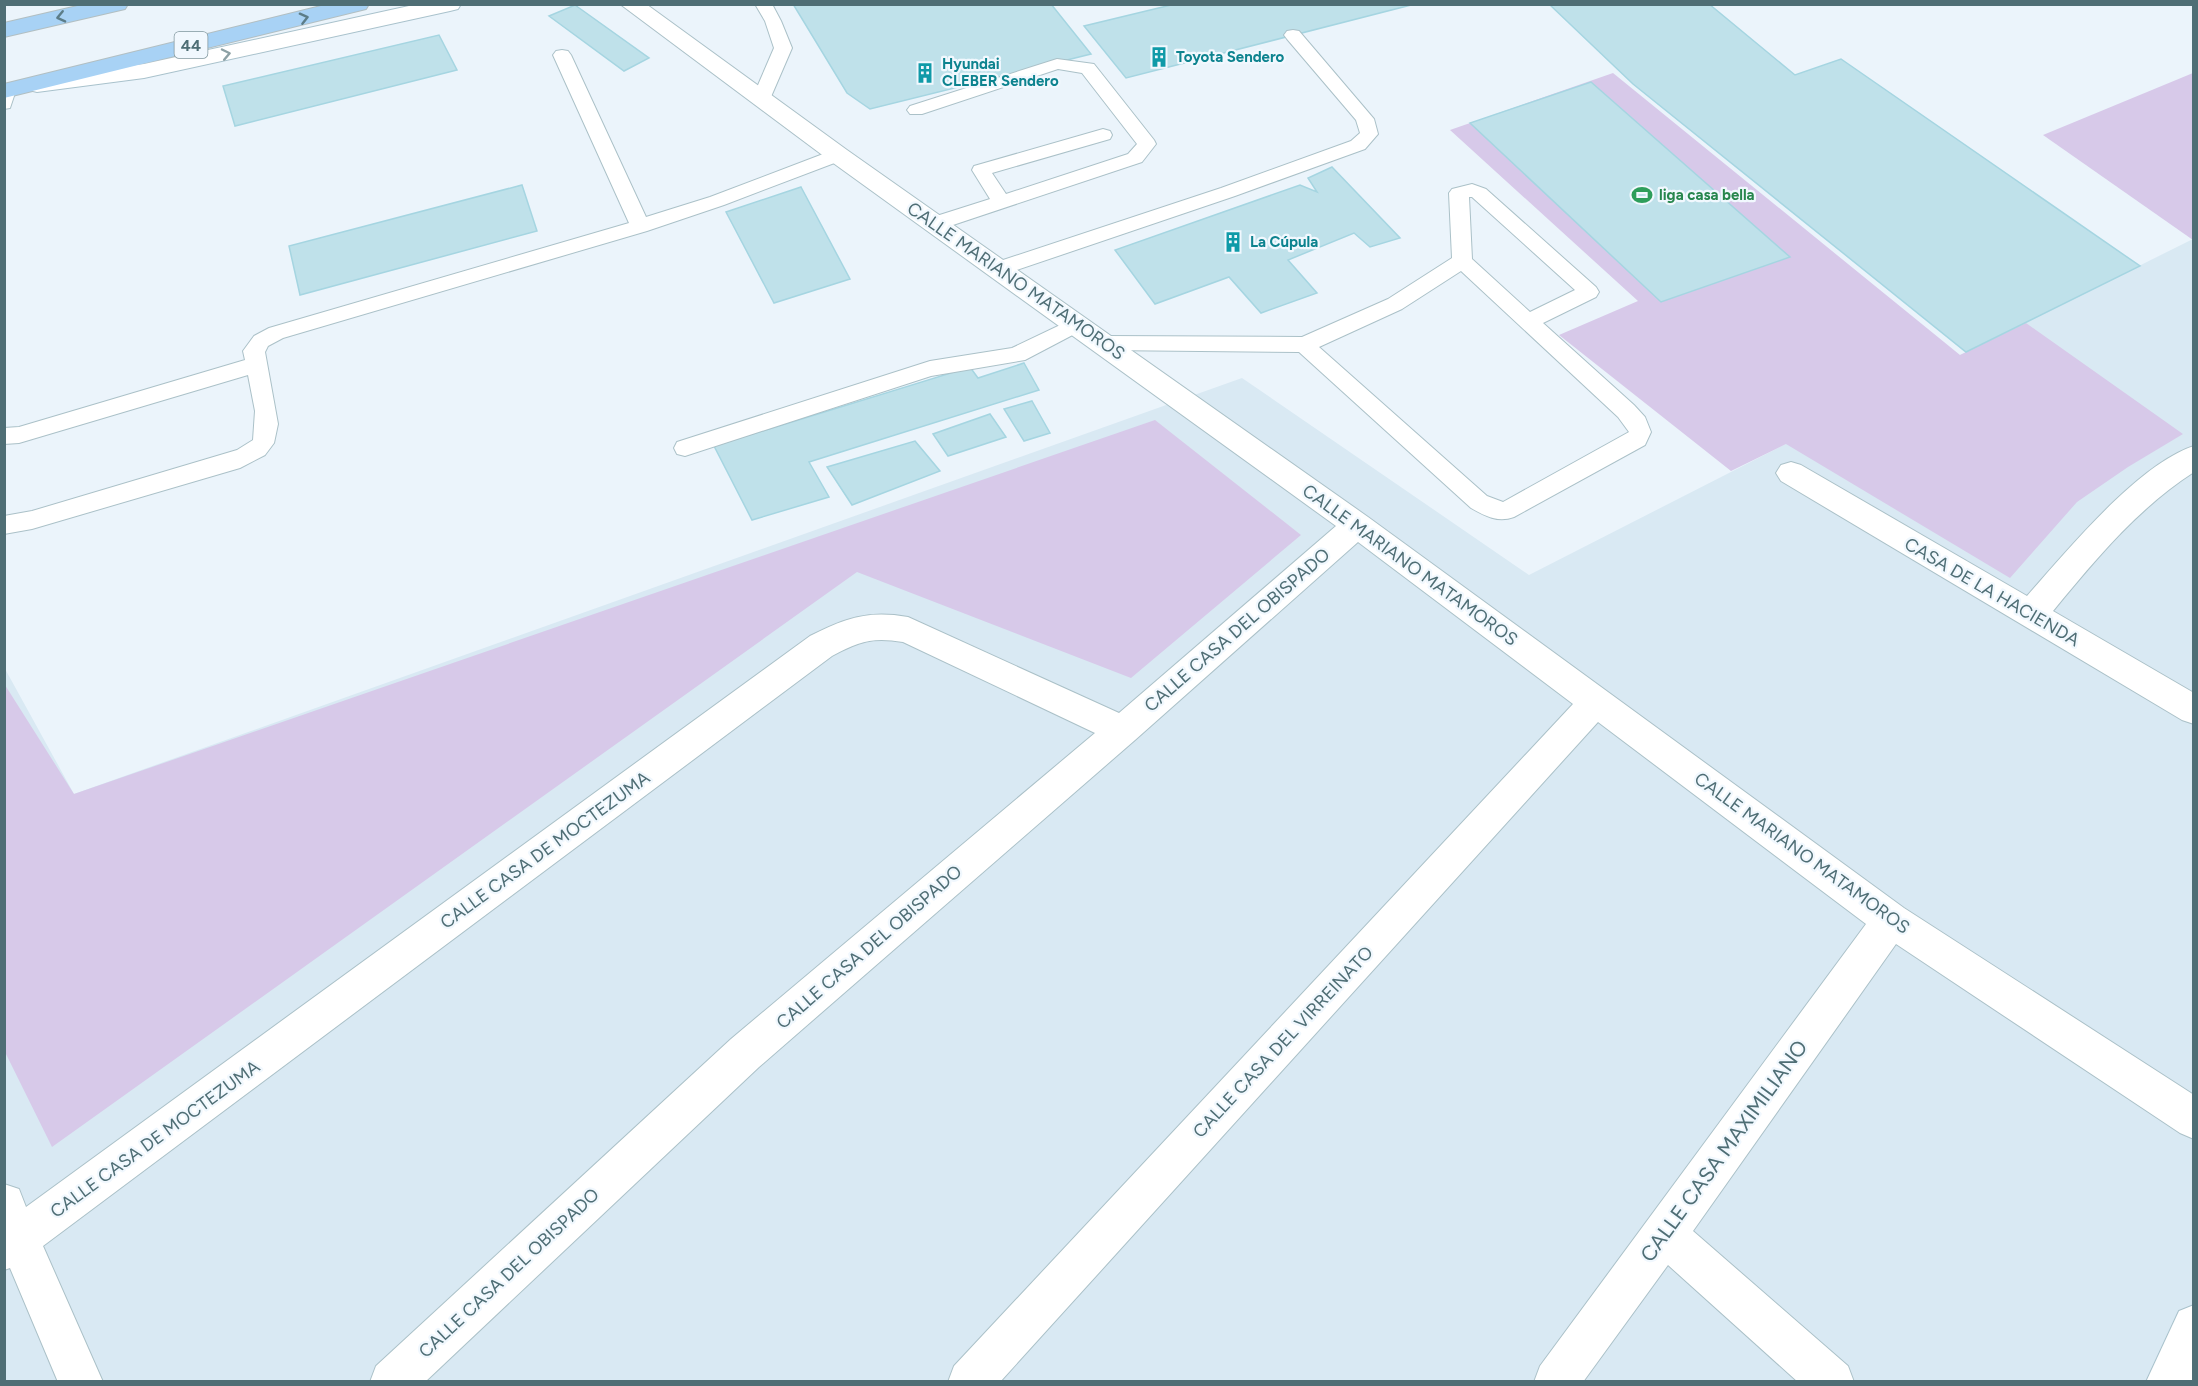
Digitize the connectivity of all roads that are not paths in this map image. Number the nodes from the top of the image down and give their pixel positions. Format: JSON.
{"nodes":[{"id":1,"x":117,"y":4,"type":"edge"},
{"id":2,"x":358,"y":4,"type":"edge"},
{"id":3,"x":450,"y":4,"type":"edge"},
{"id":4,"x":631,"y":4,"type":"edge"},
{"id":5,"x":762,"y":4,"type":"edge"},
{"id":6,"x":4,"y":30,"type":"edge"},
{"id":7,"x":1293,"y":35,"type":"dead end"},
{"id":8,"x":562,"y":55,"type":"dead end"},
{"id":9,"x":10,"y":93,"type":"edge"},
{"id":10,"x":761,"y":99,"type":"junction"},
{"id":11,"x":916,"y":110,"type":"dead end"},
{"id":12,"x":1103,"y":135,"type":"dead end"},
{"id":13,"x":838,"y":155,"type":"junction"},
{"id":14,"x":1001,"y":202,"type":"junction"},
{"id":15,"x":934,"y":224,"type":"junction"},
{"id":16,"x":640,"y":226,"type":"junction"},
{"id":17,"x":1462,"y":261,"type":"junction"},
{"id":18,"x":998,"y":269,"type":"junction"},
{"id":19,"x":1527,"y":322,"type":"junction"},
{"id":20,"x":1077,"y":324,"type":"junction"},
{"id":21,"x":1104,"y":343,"type":"junction"},
{"id":22,"x":1304,"y":345,"type":"junction"},
{"id":23,"x":255,"y":365,"type":"junction"},
{"id":24,"x":4,"y":436,"type":"edge"},
{"id":25,"x":685,"y":448,"type":"dead end"},
{"id":26,"x":2193,"y":457,"type":"edge"},
{"id":27,"x":1791,"y":473,"type":"dead end"},
{"id":28,"x":4,"y":525,"type":"edge"},
{"id":29,"x":1357,"y":525,"type":"junction"},
{"id":30,"x":2031,"y":614,"type":"junction"},
{"id":31,"x":1596,"y":702,"type":"junction"},
{"id":32,"x":2193,"y":710,"type":"edge"},
{"id":33,"x":1123,"y":730,"type":"junction"},
{"id":34,"x":1891,"y":920,"type":"junction"},
{"id":35,"x":2193,"y":1119,"type":"edge"},
{"id":36,"x":10,"y":1230,"type":"edge"},
{"id":37,"x":1665,"y":1234,"type":"junction"},
{"id":38,"x":2193,"y":1326,"type":"edge"},
{"id":39,"x":81,"y":1382,"type":"edge"},
{"id":40,"x":392,"y":1382,"type":"edge"},
{"id":41,"x":970,"y":1382,"type":"edge"},
{"id":42,"x":1556,"y":1382,"type":"edge"},
{"id":43,"x":1832,"y":1382,"type":"edge"},
{"id":44,"x":2168,"y":1382,"type":"edge"}],
"edges":[{"from":1,"to":6,"type":"main road","one_way":true},
{"from":9,"to":2,"type":"main road","number":"44","one_way":true},
{"from":9,"to":3,"type":"street","one_way":true},
{"from":4,"to":10,"type":"street","name":"CALLE MARIANO MATAMOROS"},
{"from":5,"to":10,"type":"lane"},
{"from":7,"to":18,"type":"lane"},
{"from":8,"to":16,"type":"lane"},
{"from":10,"to":13,"type":"street","name":"CALLE MARIANO MATAMOROS"},
{"from":11,"to":14,"type":"lane"},
{"from":12,"to":14,"type":"lane"},
{"from":13,"to":15,"type":"street","name":"CALLE MARIANO MATAMOROS"},
{"from":13,"to":16,"type":"lane"},
{"from":14,"to":15,"type":"lane"},
{"from":15,"to":18,"type":"street","name":"CALLE MARIANO MATAMOROS"},
{"from":16,"to":23,"type":"lane"},
{"from":17,"to":19,"type":"lane"},
{"from":17,"to":19,"type":"lane"},
{"from":17,"to":22,"type":"lane"},
{"from":18,"to":20,"type":"street","name":"CALLE MARIANO MATAMOROS"},
{"from":19,"to":22,"type":"lane"},
{"from":20,"to":21,"type":"street","name":"CALLE MARIANO MATAMOROS"},
{"from":20,"to":25,"type":"lane"},
{"from":21,"to":22,"type":"lane"},
{"from":21,"to":29,"type":"street","name":"CALLE MARIANO MATAMOROS"},
{"from":23,"to":24,"type":"lane"},
{"from":23,"to":28,"type":"lane"},
{"from":26,"to":30,"type":"street"},
{"from":27,"to":30,"type":"street","name":"CASA DE LA HACIENDA"},
{"from":29,"to":31,"type":"street","name":"CALLE MARIANO MATAMOROS"},
{"from":29,"to":33,"type":"street","name":"CALLE CASA DEL OBISPADO"},
{"from":30,"to":32,"type":"street","name":"CASA DE LA HACIENDA"},
{"from":31,"to":34,"type":"street","name":"CALLE MARIANO MATAMOROS"},
{"from":31,"to":41,"type":"street","name":"CALLE CASA DEL VIRREINATO"},
{"from":33,"to":36,"type":"street","name":"CALLE CASA DE MOCTEZUMA"},
{"from":33,"to":40,"type":"street","name":"CALLE CASA DEL OBISPADO"},
{"from":34,"to":35,"type":"street","name":"CALLE MARIANO MATAMOROS"},
{"from":34,"to":37,"type":"street","name":"CALLE CASA MAXIMILIANO"},
{"from":36,"to":39,"type":"street"},
{"from":37,"to":42,"type":"street","name":"CALLE CASA MAXIMILIANO"},
{"from":37,"to":43,"type":"street"},
{"from":38,"to":44,"type":"street"}]}
